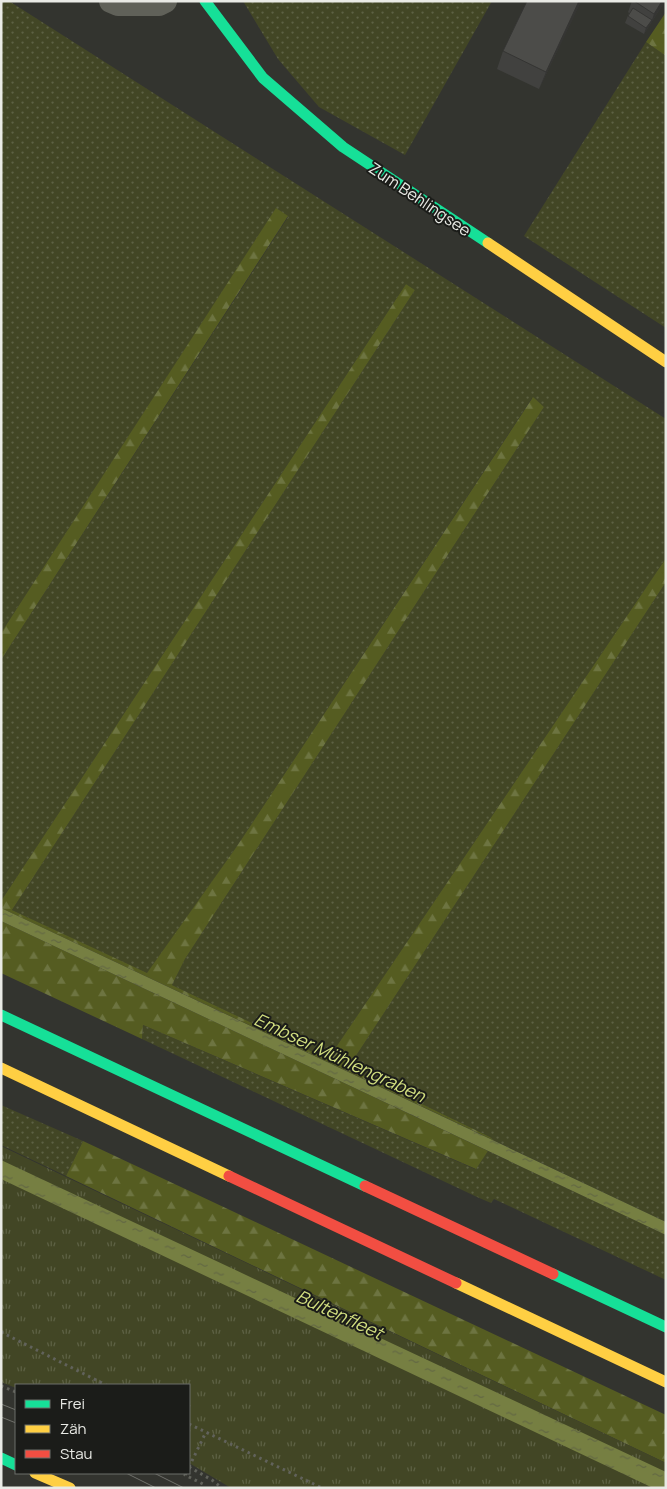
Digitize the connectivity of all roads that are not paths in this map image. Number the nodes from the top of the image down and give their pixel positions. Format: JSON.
{"nodes":[{"id":1,"x":111,"y":1,"type":"edge"},
{"id":2,"x":165,"y":1,"type":"edge"},
{"id":3,"x":205,"y":1,"type":"edge"},
{"id":4,"x":666,"y":362,"type":"edge"},
{"id":5,"x":1,"y":1015,"type":"edge"},
{"id":6,"x":1,"y":1068,"type":"edge"},
{"id":7,"x":666,"y":1327,"type":"edge"},
{"id":8,"x":666,"y":1382,"type":"edge"},
{"id":9,"x":1,"y":1458,"type":"edge"},
{"id":10,"x":15,"y":1465,"type":"edge"},
{"id":11,"x":37,"y":1474,"type":"edge"},
{"id":12,"x":70,"y":1488,"type":"edge"}],
"edges":[{"from":1,"to":2,"type":"street"},
{"from":3,"to":4,"type":"main road","name":"Zum Behlingsee"},
{"from":5,"to":7,"type":"main road"},
{"from":6,"to":8,"type":"main road"},
{"from":9,"to":10,"type":"main road"},
{"from":11,"to":12,"type":"main road"}]}
